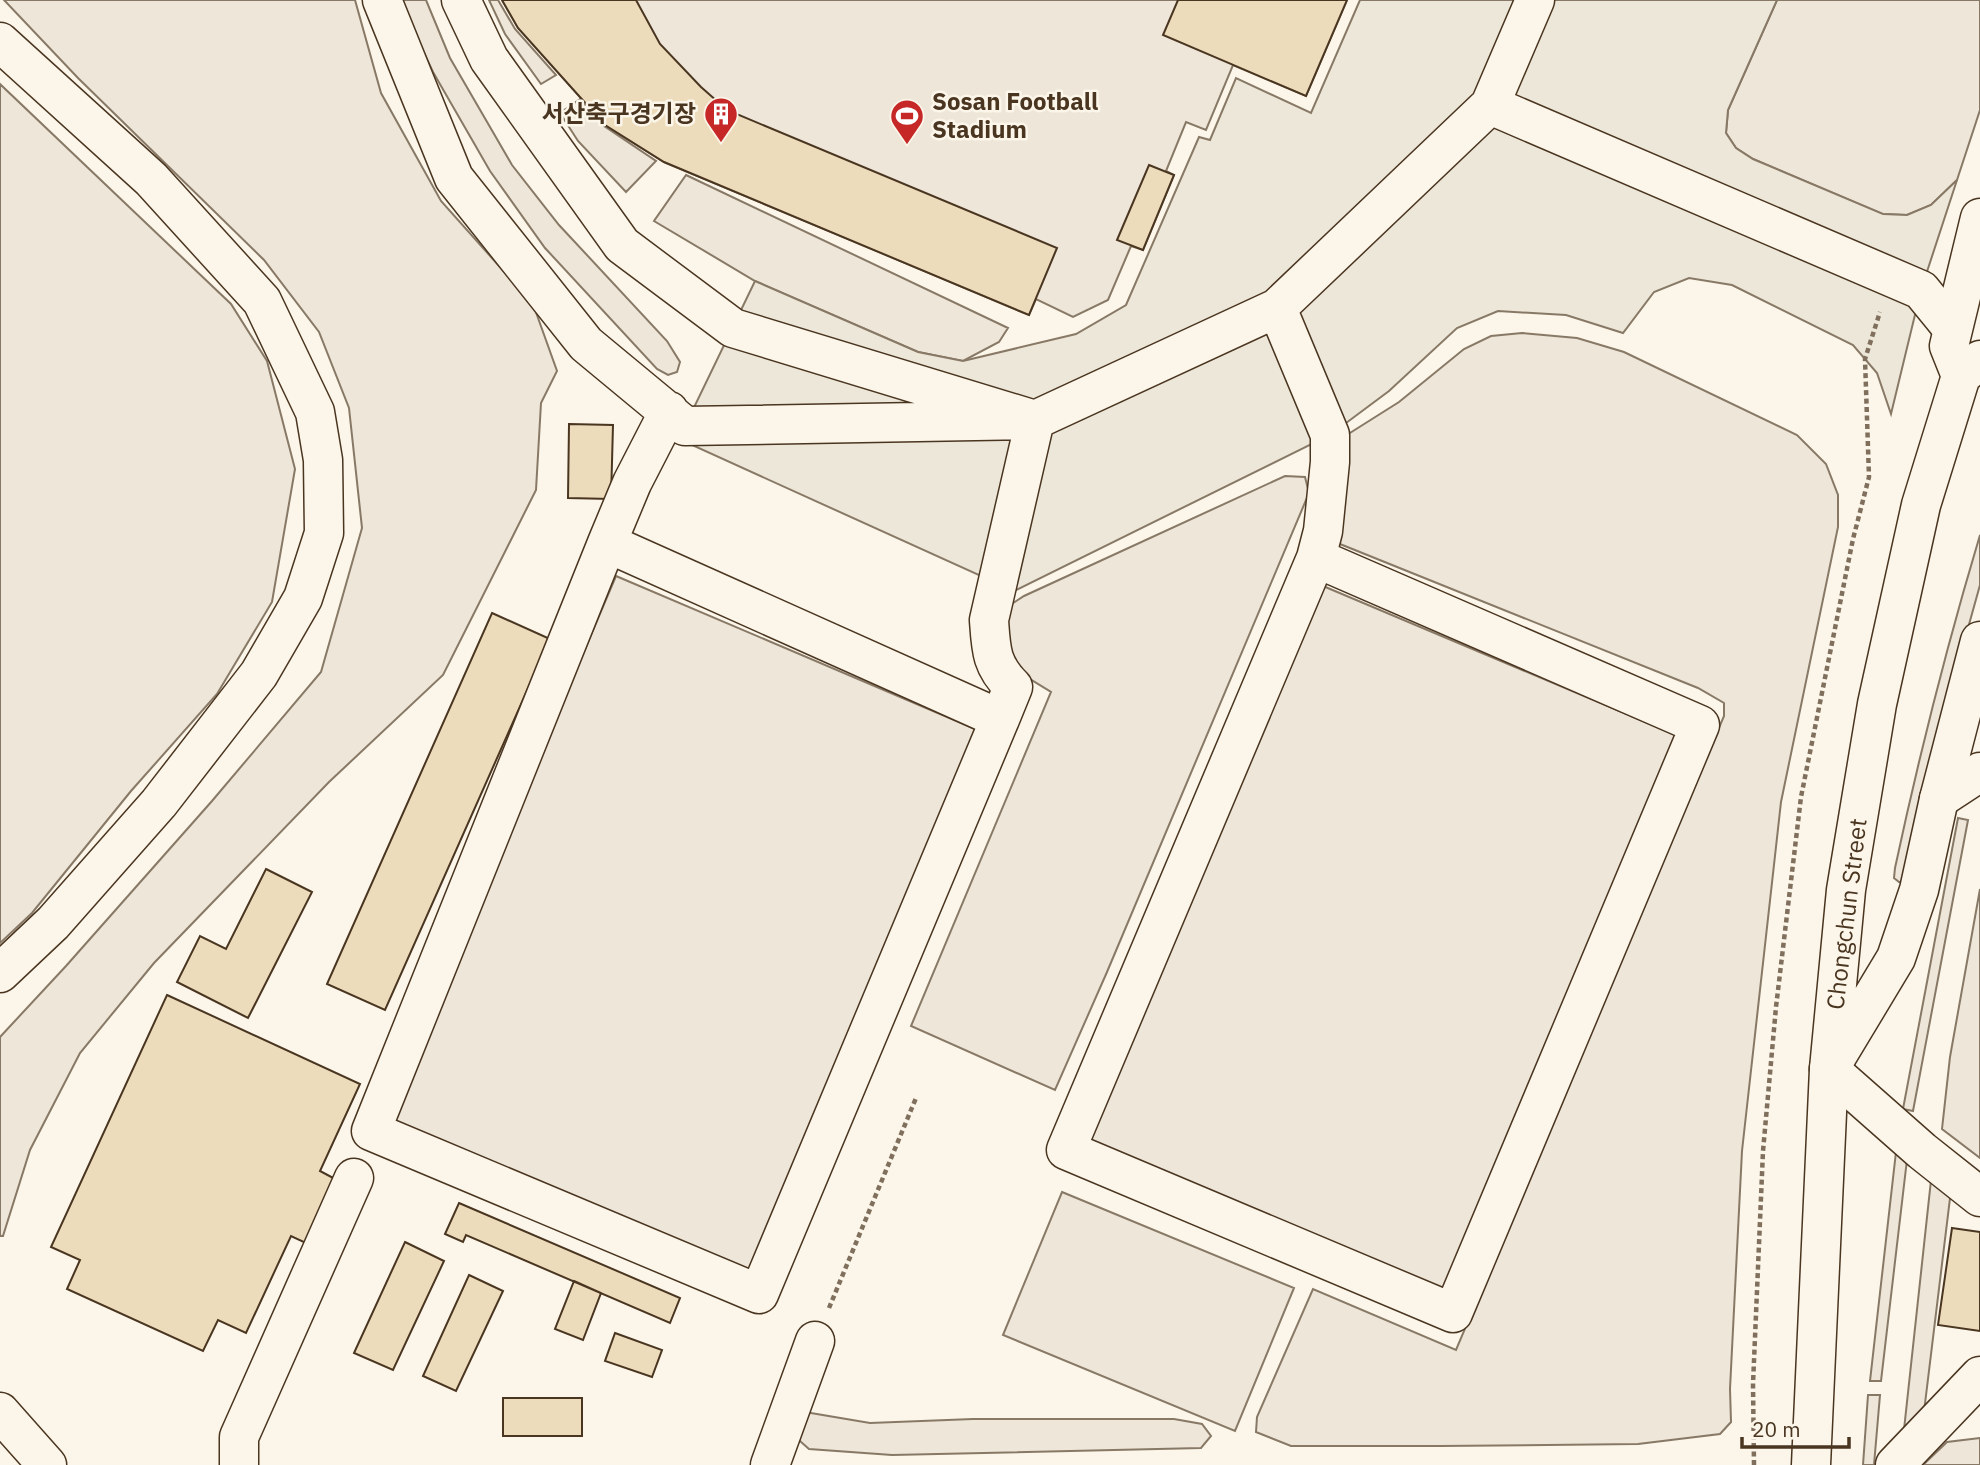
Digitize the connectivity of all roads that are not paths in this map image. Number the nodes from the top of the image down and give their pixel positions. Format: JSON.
{"nodes":[{"id":1,"x":382,"y":0,"type":"edge"},
{"id":2,"x":461,"y":0,"type":"edge"},
{"id":3,"x":1535,"y":0,"type":"edge"},
{"id":4,"x":0,"y":42,"type":"edge"},
{"id":5,"x":1490,"y":105,"type":"junction"},
{"id":6,"x":1980,"y":218,"type":"edge"},
{"id":7,"x":1277,"y":308,"type":"junction"},
{"id":8,"x":1952,"y":328,"type":"junction"},
{"id":9,"x":1971,"y":368,"type":"edge"},
{"id":10,"x":669,"y":411,"type":"junction"},
{"id":11,"x":1035,"y":420,"type":"junction"},
{"id":12,"x":607,"y":543,"type":"junction"},
{"id":13,"x":1316,"y":558,"type":"junction"},
{"id":14,"x":1980,"y":641,"type":"edge"},
{"id":15,"x":1000,"y":719,"type":"junction"},
{"id":16,"x":1980,"y":772,"type":"edge"},
{"id":17,"x":1939,"y":799,"type":"junction"},
{"id":18,"x":0,"y":973,"type":"edge"},
{"id":19,"x":1829,"y":1069,"type":"junction"},
{"id":20,"x":354,"y":1178,"type":"dead end"},
{"id":21,"x":1980,"y":1196,"type":"edge"},
{"id":22,"x":815,"y":1341,"type":"road end"},
{"id":23,"x":1980,"y":1376,"type":"edge"},
{"id":24,"x":0,"y":1412,"type":"edge"},
{"id":25,"x":47,"y":1465,"type":"edge"},
{"id":26,"x":239,"y":1465,"type":"edge"},
{"id":27,"x":771,"y":1465,"type":"edge"},
{"id":28,"x":1811,"y":1465,"type":"edge"},
{"id":29,"x":1895,"y":1465,"type":"edge"}],
"edges":[{"from":1,"to":10,"type":"main road"},
{"from":2,"to":11,"type":"main road"},
{"from":3,"to":5,"type":"main road"},
{"from":4,"to":18,"type":"main road"},
{"from":5,"to":7,"type":"main road"},
{"from":5,"to":8,"type":"main road"},
{"from":6,"to":8,"type":"main road","name":"Chongchun Street"},
{"from":7,"to":11,"type":"main road"},
{"from":7,"to":13,"type":"main road"},
{"from":8,"to":9,"type":"main road","name":"Chongchun Street"},
{"from":9,"to":19,"type":"main road","name":"Chongchun Street"},
{"from":10,"to":11,"type":"main road"},
{"from":10,"to":12,"type":"main road"},
{"from":11,"to":15,"type":"main road"},
{"from":12,"to":15,"type":"main road"},
{"from":12,"to":15,"type":"main road"},
{"from":13,"to":13,"type":"main road"},
{"from":14,"to":17,"type":"main road"},
{"from":16,"to":17,"type":"main road"},
{"from":17,"to":19,"type":"main road"},
{"from":19,"to":21,"type":"main road"},
{"from":19,"to":28,"type":"main road","name":"Chongchun Street"},
{"from":20,"to":26,"type":"main road"},
{"from":22,"to":27,"type":"main road"},
{"from":23,"to":29,"type":"main road"},
{"from":24,"to":25,"type":"main road"}]}
